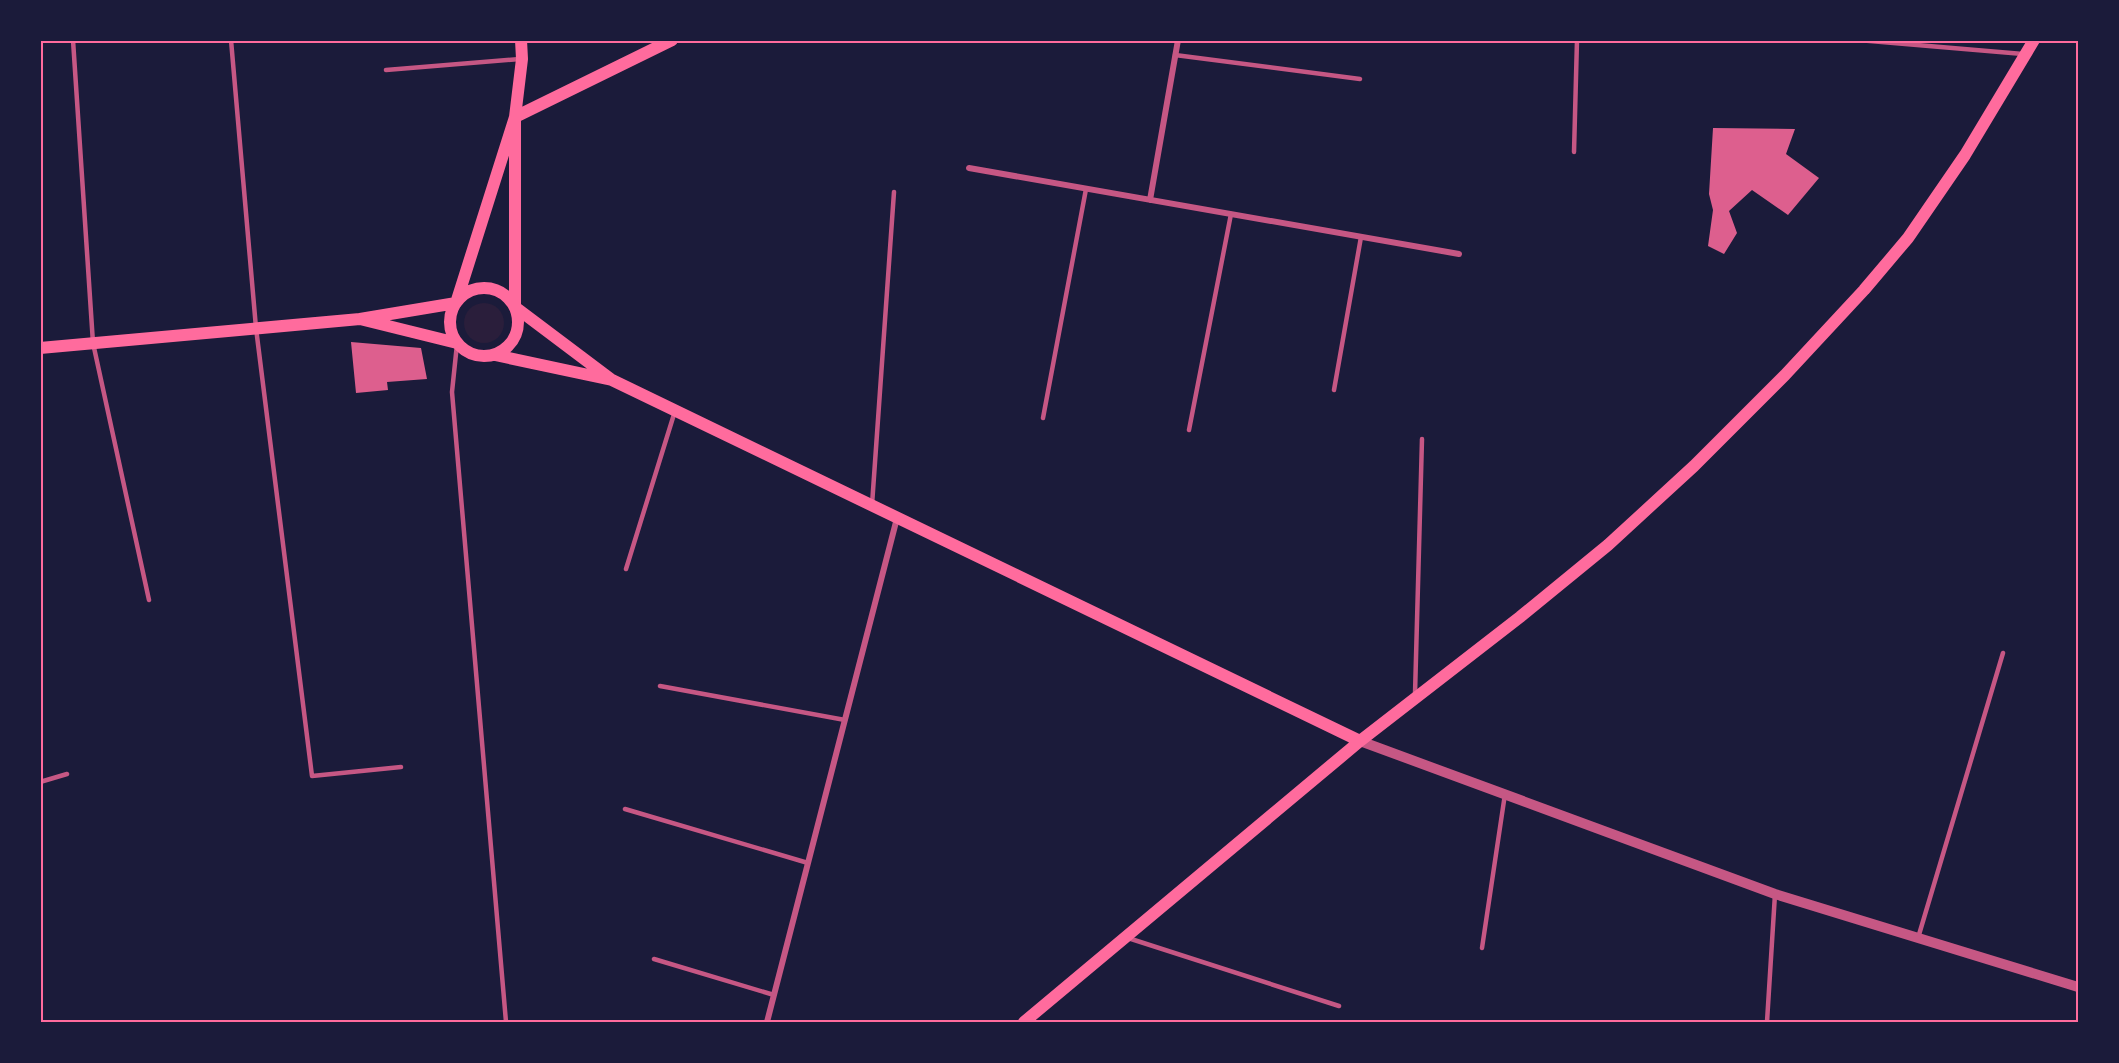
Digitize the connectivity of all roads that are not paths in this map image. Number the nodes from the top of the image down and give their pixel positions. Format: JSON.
{"nodes":[{"id":1,"x":73,"y":40,"type":"edge"},
{"id":2,"x":231,"y":40,"type":"edge"},
{"id":3,"x":521,"y":40,"type":"edge"},
{"id":4,"x":672,"y":40,"type":"edge"},
{"id":5,"x":1178,"y":40,"type":"edge"},
{"id":6,"x":1577,"y":40,"type":"edge"},
{"id":7,"x":1858,"y":40,"type":"edge"},
{"id":8,"x":2034,"y":40,"type":"edge"},
{"id":9,"x":2026,"y":54,"type":"junction"},
{"id":10,"x":1175,"y":56,"type":"junction"},
{"id":11,"x":522,"y":59,"type":"junction"},
{"id":12,"x":386,"y":70,"type":"dead end"},
{"id":13,"x":1359,"y":79,"type":"dead end"},
{"id":14,"x":515,"y":117,"type":"junction"},
{"id":15,"x":1574,"y":152,"type":"dead end"},
{"id":16,"x":969,"y":168,"type":"dead end"},
{"id":17,"x":1086,"y":189,"type":"junction"},
{"id":18,"x":894,"y":192,"type":"dead end"},
{"id":19,"x":1150,"y":200,"type":"junction"},
{"id":20,"x":1231,"y":214,"type":"junction"},
{"id":21,"x":1361,"y":237,"type":"junction"},
{"id":22,"x":1459,"y":254,"type":"dead end"},
{"id":23,"x":456,"y":303,"type":"junction"},
{"id":24,"x":515,"y":307,"type":"junction"},
{"id":25,"x":360,"y":319,"type":"junction"},
{"id":26,"x":256,"y":328,"type":"junction"},
{"id":27,"x":93,"y":343,"type":"junction"},
{"id":28,"x":457,"y":343,"type":"junction"},
{"id":29,"x":40,"y":348,"type":"edge"},
{"id":30,"x":495,"y":355,"type":"junction"},
{"id":31,"x":612,"y":380,"type":"junction"},
{"id":32,"x":1334,"y":390,"type":"dead end"},
{"id":33,"x":675,"y":410,"type":"junction"},
{"id":34,"x":1043,"y":418,"type":"dead end"},
{"id":35,"x":1189,"y":430,"type":"dead end"},
{"id":36,"x":1422,"y":439,"type":"dead end"},
{"id":37,"x":872,"y":505,"type":"junction"},
{"id":38,"x":898,"y":518,"type":"junction"},
{"id":39,"x":626,"y":569,"type":"dead end"},
{"id":40,"x":149,"y":600,"type":"dead end"},
{"id":41,"x":2003,"y":653,"type":"dead end"},
{"id":42,"x":660,"y":686,"type":"dead end"},
{"id":43,"x":1415,"y":696,"type":"junction"},
{"id":44,"x":845,"y":720,"type":"junction"},
{"id":45,"x":1360,"y":741,"type":"junction"},
{"id":46,"x":400,"y":767,"type":"dead end"},
{"id":47,"x":67,"y":774,"type":"dead end"},
{"id":48,"x":40,"y":782,"type":"edge"},
{"id":49,"x":1505,"y":794,"type":"junction"},
{"id":50,"x":625,"y":809,"type":"dead end"},
{"id":51,"x":808,"y":863,"type":"junction"},
{"id":52,"x":1775,"y":894,"type":"junction"},
{"id":53,"x":1126,"y":937,"type":"junction"},
{"id":54,"x":1918,"y":938,"type":"junction"},
{"id":55,"x":1482,"y":948,"type":"dead end"},
{"id":56,"x":654,"y":959,"type":"dead end"},
{"id":57,"x":2079,"y":987,"type":"edge"},
{"id":58,"x":774,"y":995,"type":"junction"},
{"id":59,"x":1339,"y":1006,"type":"dead end"},
{"id":60,"x":506,"y":1023,"type":"edge"},
{"id":61,"x":766,"y":1023,"type":"edge"},
{"id":62,"x":1024,"y":1023,"type":"edge"},
{"id":63,"x":1767,"y":1023,"type":"edge"}],
"edges":[{"from":1,"to":27,"type":"lane"},
{"from":2,"to":26,"type":"lane"},
{"from":3,"to":11,"type":"main road"},
{"from":4,"to":14,"type":"main road"},
{"from":5,"to":10,"type":"street"},
{"from":6,"to":15,"type":"lane"},
{"from":7,"to":9,"type":"lane"},
{"from":8,"to":9,"type":"main road"},
{"from":9,"to":43,"type":"main road"},
{"from":10,"to":13,"type":"lane"},
{"from":10,"to":19,"type":"street"},
{"from":11,"to":12,"type":"lane"},
{"from":11,"to":14,"type":"main road"},
{"from":14,"to":23,"type":"main road"},
{"from":14,"to":24,"type":"main road"},
{"from":16,"to":17,"type":"street"},
{"from":17,"to":19,"type":"street"},
{"from":17,"to":34,"type":"lane"},
{"from":18,"to":37,"type":"lane"},
{"from":19,"to":20,"type":"street"},
{"from":20,"to":21,"type":"street"},
{"from":20,"to":35,"type":"lane"},
{"from":21,"to":22,"type":"street"},
{"from":21,"to":32,"type":"lane"},
{"from":23,"to":24,"type":"main road"},
{"from":23,"to":25,"type":"main road"},
{"from":23,"to":28,"type":"main road"},
{"from":24,"to":30,"type":"main road"},
{"from":24,"to":31,"type":"main road"},
{"from":25,"to":26,"type":"main road"},
{"from":25,"to":28,"type":"main road"},
{"from":26,"to":27,"type":"main road"},
{"from":26,"to":46,"type":"lane"},
{"from":27,"to":29,"type":"main road"},
{"from":27,"to":40,"type":"lane"},
{"from":28,"to":30,"type":"main road"},
{"from":28,"to":60,"type":"lane"},
{"from":30,"to":31,"type":"main road"},
{"from":31,"to":33,"type":"main road"},
{"from":33,"to":37,"type":"main road"},
{"from":33,"to":39,"type":"lane"},
{"from":36,"to":43,"type":"lane"},
{"from":37,"to":38,"type":"main road"},
{"from":38,"to":44,"type":"street"},
{"from":38,"to":45,"type":"main road"},
{"from":41,"to":54,"type":"lane"},
{"from":42,"to":44,"type":"lane"},
{"from":43,"to":45,"type":"main road"},
{"from":44,"to":51,"type":"street"},
{"from":45,"to":49,"type":"street"},
{"from":45,"to":53,"type":"main road"},
{"from":47,"to":48,"type":"lane"},
{"from":49,"to":52,"type":"street"},
{"from":49,"to":55,"type":"lane"},
{"from":50,"to":51,"type":"lane"},
{"from":51,"to":58,"type":"street"},
{"from":52,"to":54,"type":"street"},
{"from":52,"to":63,"type":"lane"},
{"from":53,"to":59,"type":"lane"},
{"from":53,"to":62,"type":"main road"},
{"from":54,"to":57,"type":"street"},
{"from":56,"to":58,"type":"lane"},
{"from":58,"to":61,"type":"street"}]}
